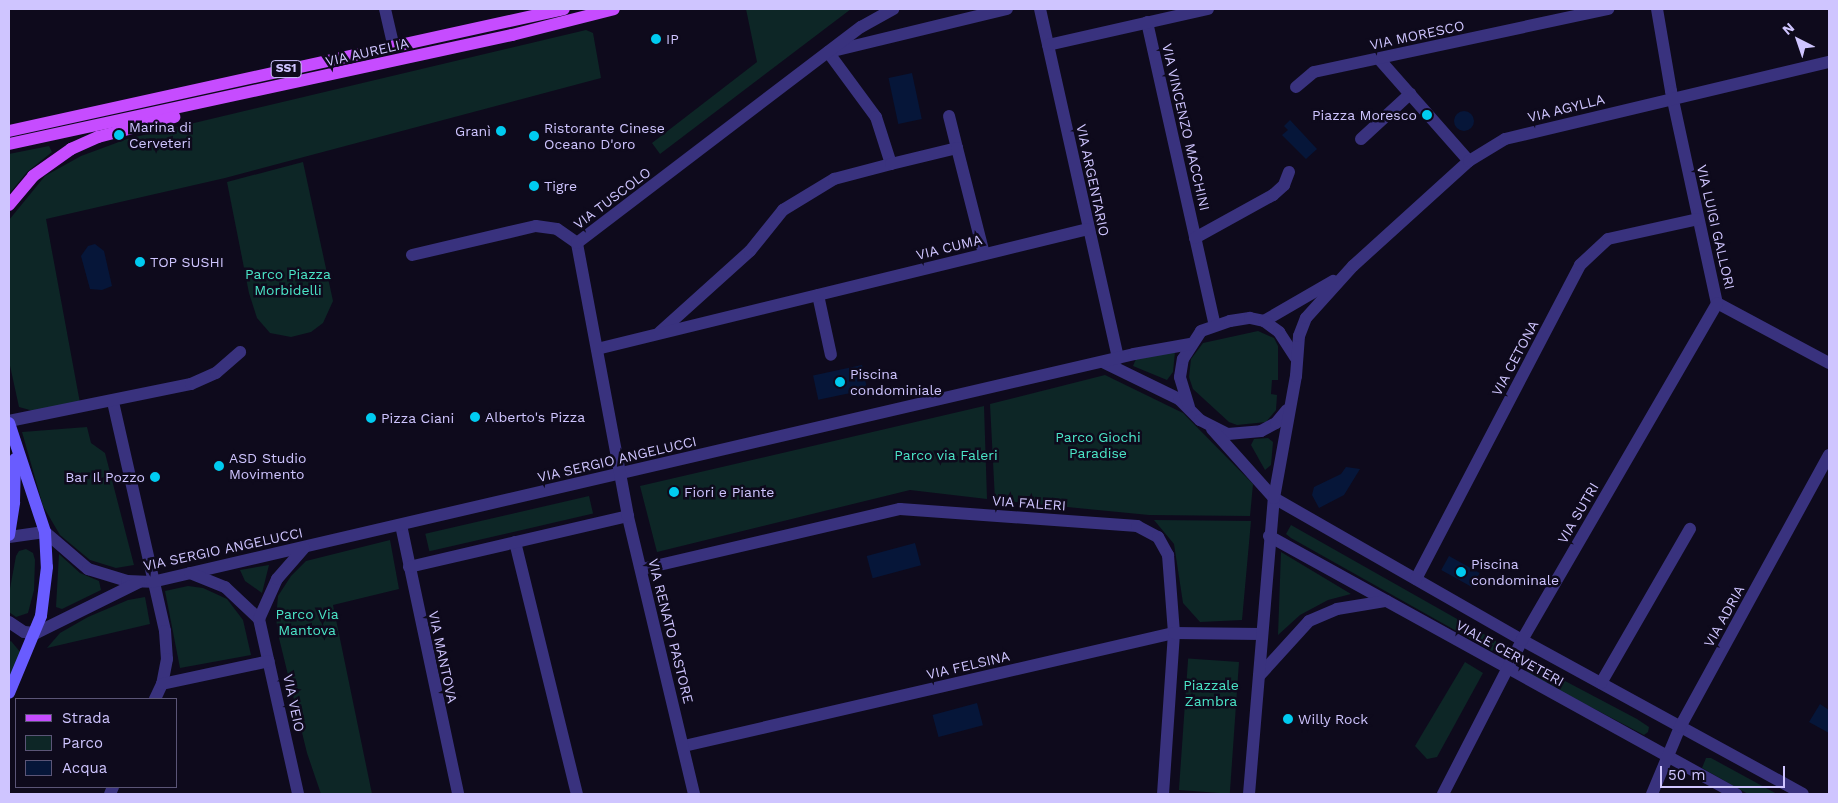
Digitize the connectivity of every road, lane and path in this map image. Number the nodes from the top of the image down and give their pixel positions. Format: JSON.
{"nodes":[{"id":1,"x":385,"y":9,"type":"edge"},
{"id":2,"x":564,"y":9,"type":"edge"},
{"id":3,"x":614,"y":9,"type":"edge"},
{"id":4,"x":893,"y":9,"type":"edge"},
{"id":5,"x":1007,"y":9,"type":"edge"},
{"id":6,"x":1040,"y":9,"type":"edge"},
{"id":7,"x":1208,"y":9,"type":"edge"},
{"id":8,"x":1608,"y":9,"type":"edge"},
{"id":9,"x":1657,"y":9,"type":"edge"},
{"id":10,"x":1147,"y":22,"type":"junction"},
{"id":11,"x":393,"y":44,"type":"junction"},
{"id":12,"x":1048,"y":45,"type":"junction"},
{"id":13,"x":828,"y":52,"type":"junction"},
{"id":14,"x":1379,"y":59,"type":"junction"},
{"id":15,"x":315,"y":62,"type":"junction"},
{"id":16,"x":1829,"y":62,"type":"edge"},
{"id":17,"x":1296,"y":87,"type":"dead end"},
{"id":18,"x":1410,"y":94,"type":"junction"},
{"id":19,"x":1672,"y":95,"type":"junction"},
{"id":20,"x":231,"y":97,"type":"junction"},
{"id":21,"x":949,"y":116,"type":"dead end"},
{"id":22,"x":9,"y":132,"type":"edge"},
{"id":23,"x":1361,"y":138,"type":"dead end"},
{"id":24,"x":9,"y":139,"type":"edge"},
{"id":25,"x":9,"y":144,"type":"edge"},
{"id":26,"x":957,"y":148,"type":"junction"},
{"id":27,"x":1469,"y":161,"type":"junction"},
{"id":28,"x":891,"y":164,"type":"junction"},
{"id":29,"x":1289,"y":172,"type":"dead end"},
{"id":30,"x":9,"y":205,"type":"edge"},
{"id":31,"x":1698,"y":219,"type":"junction"},
{"id":32,"x":1088,"y":229,"type":"junction"},
{"id":33,"x":1195,"y":238,"type":"junction"},
{"id":34,"x":577,"y":243,"type":"junction"},
{"id":35,"x":984,"y":254,"type":"junction"},
{"id":36,"x":412,"y":255,"type":"dead end"},
{"id":37,"x":1353,"y":266,"type":"junction"},
{"id":38,"x":818,"y":295,"type":"junction"},
{"id":39,"x":1717,"y":303,"type":"junction"},
{"id":40,"x":1264,"y":321,"type":"junction"},
{"id":41,"x":1215,"y":325,"type":"junction"},
{"id":42,"x":657,"y":334,"type":"junction"},
{"id":43,"x":1190,"y":344,"type":"junction"},
{"id":44,"x":597,"y":349,"type":"junction"},
{"id":45,"x":240,"y":352,"type":"dead end"},
{"id":46,"x":831,"y":356,"type":"dead end"},
{"id":47,"x":1118,"y":358,"type":"junction"},
{"id":48,"x":1295,"y":358,"type":"junction"},
{"id":49,"x":1103,"y":362,"type":"junction"},
{"id":50,"x":1829,"y":363,"type":"edge"},
{"id":51,"x":113,"y":402,"type":"junction"},
{"id":52,"x":1190,"y":409,"type":"junction"},
{"id":53,"x":1287,"y":410,"type":"junction"},
{"id":54,"x":9,"y":422,"type":"edge"},
{"id":55,"x":1212,"y":429,"type":"junction"},
{"id":56,"x":14,"y":444,"type":"junction"},
{"id":57,"x":1829,"y":455,"type":"edge"},
{"id":58,"x":619,"y":474,"type":"junction"},
{"id":59,"x":1274,"y":498,"type":"junction"},
{"id":60,"x":628,"y":516,"type":"junction"},
{"id":61,"x":400,"y":525,"type":"junction"},
{"id":62,"x":1690,"y":529,"type":"dead end"},
{"id":63,"x":45,"y":532,"type":"junction"},
{"id":64,"x":9,"y":536,"type":"edge"},
{"id":65,"x":1270,"y":536,"type":"junction"},
{"id":66,"x":515,"y":542,"type":"junction"},
{"id":67,"x":304,"y":547,"type":"junction"},
{"id":68,"x":409,"y":567,"type":"junction"},
{"id":69,"x":642,"y":570,"type":"junction"},
{"id":70,"x":189,"y":572,"type":"junction"},
{"id":71,"x":1416,"y":579,"type":"junction"},
{"id":72,"x":138,"y":582,"type":"junction"},
{"id":73,"x":152,"y":582,"type":"junction"},
{"id":74,"x":1386,"y":601,"type":"junction"},
{"id":75,"x":259,"y":619,"type":"junction"},
{"id":76,"x":9,"y":622,"type":"edge"},
{"id":77,"x":36,"y":633,"type":"junction"},
{"id":78,"x":1174,"y":633,"type":"junction"},
{"id":79,"x":1262,"y":634,"type":"junction"},
{"id":80,"x":1522,"y":640,"type":"junction"},
{"id":81,"x":269,"y":661,"type":"junction"},
{"id":82,"x":1508,"y":669,"type":"junction"},
{"id":83,"x":1259,"y":676,"type":"junction"},
{"id":84,"x":1601,"y":683,"type":"junction"},
{"id":85,"x":162,"y":684,"type":"junction"},
{"id":86,"x":9,"y":693,"type":"edge"},
{"id":87,"x":155,"y":698,"type":"edge"},
{"id":88,"x":1680,"y":727,"type":"junction"},
{"id":89,"x":684,"y":746,"type":"junction"},
{"id":90,"x":1666,"y":756,"type":"junction"},
{"id":91,"x":298,"y":794,"type":"edge"},
{"id":92,"x":458,"y":794,"type":"edge"},
{"id":93,"x":577,"y":794,"type":"edge"},
{"id":94,"x":694,"y":794,"type":"edge"},
{"id":95,"x":1163,"y":794,"type":"edge"},
{"id":96,"x":1249,"y":794,"type":"edge"},
{"id":97,"x":1443,"y":794,"type":"edge"},
{"id":98,"x":1652,"y":794,"type":"edge"},
{"id":99,"x":1736,"y":794,"type":"edge"},
{"id":100,"x":1803,"y":794,"type":"edge"}],
"edges":[{"from":1,"to":11,"type":"street"},
{"from":2,"to":11,"type":"main road","name":"VIA AURELIA","number":"SS1"},
{"from":3,"to":20,"type":"main road","name":"VIA AURELIA"},
{"from":4,"to":13,"type":"street","name":"VIA TUSCOLO"},
{"from":5,"to":13,"type":"street","name":"VIA TUSCOLO"},
{"from":6,"to":12,"type":"street","name":"VIA ARGENTARIO"},
{"from":7,"to":10,"type":"street"},
{"from":8,"to":14,"type":"street","name":"VIA MORESCO"},
{"from":9,"to":19,"type":"street","name":"VIA LUIGI GALLORI"},
{"from":10,"to":12,"type":"street"},
{"from":10,"to":33,"type":"street","name":"VIA VINCENZO MACCHINI"},
{"from":11,"to":15,"type":"main road","name":"VIA AURELIA","number":"SS1"},
{"from":12,"to":32,"type":"street","name":"VIA ARGENTARIO"},
{"from":13,"to":28,"type":"street"},
{"from":13,"to":34,"type":"street","name":"VIA TUSCOLO"},
{"from":14,"to":17,"type":"street","name":"VIA MORESCO"},
{"from":14,"to":18,"type":"street"},
{"from":15,"to":22,"type":"main road","name":"VIA AURELIA","number":"SS1"},
{"from":15,"to":24,"type":"main road"},
{"from":16,"to":19,"type":"street","name":"VIA AGYLLA"},
{"from":18,"to":23,"type":"street"},
{"from":18,"to":27,"type":"street"},
{"from":19,"to":27,"type":"street","name":"VIA AGYLLA"},
{"from":19,"to":31,"type":"street","name":"VIA LUIGI GALLORI"},
{"from":20,"to":25,"type":"main road","name":"VIA AURELIA"},
{"from":20,"to":30,"type":"main road"},
{"from":21,"to":26,"type":"street"},
{"from":26,"to":28,"type":"street"},
{"from":26,"to":35,"type":"street"},
{"from":27,"to":37,"type":"street","name":"VIA AGYLLA"},
{"from":28,"to":42,"type":"street"},
{"from":29,"to":33,"type":"street","name":"VIA VINCENZO MACCHINI"},
{"from":31,"to":39,"type":"street","name":"VIA LUIGI GALLORI"},
{"from":31,"to":71,"type":"street","name":"VIA CETONA"},
{"from":32,"to":35,"type":"street","name":"VIA CUMA"},
{"from":32,"to":47,"type":"street","name":"VIA ARGENTARIO"},
{"from":33,"to":41,"type":"street","name":"VIA VINCENZO MACCHINI"},
{"from":34,"to":36,"type":"street"},
{"from":34,"to":44,"type":"street","name":"VIA TUSCOLO"},
{"from":35,"to":38,"type":"street","name":"VIA CUMA"},
{"from":37,"to":40,"type":"street"},
{"from":37,"to":48,"type":"street"},
{"from":38,"to":42,"type":"street","name":"VIA CUMA"},
{"from":38,"to":46,"type":"street"},
{"from":39,"to":50,"type":"street","name":"VIA LUIGI GALLORI"},
{"from":39,"to":80,"type":"street","name":"VIA SUTRI"},
{"from":40,"to":41,"type":"street"},
{"from":40,"to":48,"type":"street"},
{"from":41,"to":43,"type":"street"},
{"from":42,"to":44,"type":"street","name":"VIA CUMA"},
{"from":43,"to":47,"type":"street","name":"VIA SERGIO ANGELUCCI"},
{"from":43,"to":52,"type":"street"},
{"from":44,"to":58,"type":"street","name":"VIA TUSCOLO"},
{"from":45,"to":51,"type":"street"},
{"from":47,"to":49,"type":"street","name":"VIA SERGIO ANGELUCCI"},
{"from":48,"to":53,"type":"street"},
{"from":49,"to":52,"type":"street"},
{"from":49,"to":58,"type":"street","name":"VIA SERGIO ANGELUCCI"},
{"from":51,"to":54,"type":"street"},
{"from":51,"to":73,"type":"street"},
{"from":52,"to":55,"type":"street"},
{"from":53,"to":55,"type":"street"},
{"from":53,"to":59,"type":"street"},
{"from":54,"to":56,"type":"street"},
{"from":55,"to":59,"type":"street","name":"VIALE CERVETERI"},
{"from":56,"to":63,"type":"street"},
{"from":56,"to":64,"type":"street"},
{"from":57,"to":88,"type":"street","name":"VIA ADRIA"},
{"from":58,"to":60,"type":"street","name":"VIA RENATO PASTORE"},
{"from":58,"to":61,"type":"street","name":"VIA SERGIO ANGELUCCI"},
{"from":59,"to":65,"type":"street"},
{"from":59,"to":71,"type":"street","name":"VIALE CERVETERI"},
{"from":60,"to":66,"type":"street"},
{"from":60,"to":69,"type":"street","name":"VIA RENATO PASTORE"},
{"from":61,"to":67,"type":"street","name":"VIA SERGIO ANGELUCCI"},
{"from":61,"to":68,"type":"street","name":"VIA MANTOVA"},
{"from":62,"to":84,"type":"street"},
{"from":63,"to":64,"type":"street"},
{"from":63,"to":72,"type":"street"},
{"from":63,"to":77,"type":"street"},
{"from":65,"to":74,"type":"street","name":"VIALE CERVETERI"},
{"from":65,"to":79,"type":"street"},
{"from":66,"to":68,"type":"street"},
{"from":66,"to":93,"type":"street"},
{"from":67,"to":70,"type":"street","name":"VIA SERGIO ANGELUCCI"},
{"from":67,"to":75,"type":"street"},
{"from":68,"to":92,"type":"street","name":"VIA MANTOVA"},
{"from":69,"to":78,"type":"street","name":"VIA FALERI"},
{"from":69,"to":89,"type":"street","name":"VIA RENATO PASTORE"},
{"from":70,"to":73,"type":"street","name":"VIA SERGIO ANGELUCCI"},
{"from":70,"to":75,"type":"street"},
{"from":71,"to":80,"type":"street","name":"VIALE CERVETERI"},
{"from":72,"to":73,"type":"street","name":"VIA SERGIO ANGELUCCI"},
{"from":72,"to":77,"type":"street"},
{"from":73,"to":85,"type":"street"},
{"from":74,"to":82,"type":"street","name":"VIALE CERVETERI"},
{"from":74,"to":83,"type":"street"},
{"from":75,"to":81,"type":"street","name":"VIA VEIO"},
{"from":76,"to":77,"type":"street"},
{"from":77,"to":86,"type":"street"},
{"from":78,"to":79,"type":"street","name":"VIA FELSINA"},
{"from":78,"to":89,"type":"street","name":"VIA FELSINA"},
{"from":78,"to":95,"type":"street","name":"VIA FALERI"},
{"from":79,"to":83,"type":"street"},
{"from":80,"to":82,"type":"street","name":"VIA SUTRI"},
{"from":80,"to":84,"type":"street","name":"VIALE CERVETERI"},
{"from":81,"to":85,"type":"street"},
{"from":81,"to":91,"type":"street","name":"VIA VEIO"},
{"from":82,"to":90,"type":"street","name":"VIALE CERVETERI"},
{"from":82,"to":97,"type":"street","name":"VIA SUTRI"},
{"from":83,"to":96,"type":"street"},
{"from":84,"to":88,"type":"street","name":"VIALE CERVETERI"},
{"from":85,"to":87,"type":"street"},
{"from":88,"to":90,"type":"street","name":"VIA ADRIA"},
{"from":88,"to":100,"type":"street","name":"VIALE CERVETERI"},
{"from":89,"to":94,"type":"street","name":"VIA RENATO PASTORE"},
{"from":90,"to":98,"type":"street","name":"VIA ADRIA"},
{"from":90,"to":99,"type":"street","name":"VIALE CERVETERI"}]}
